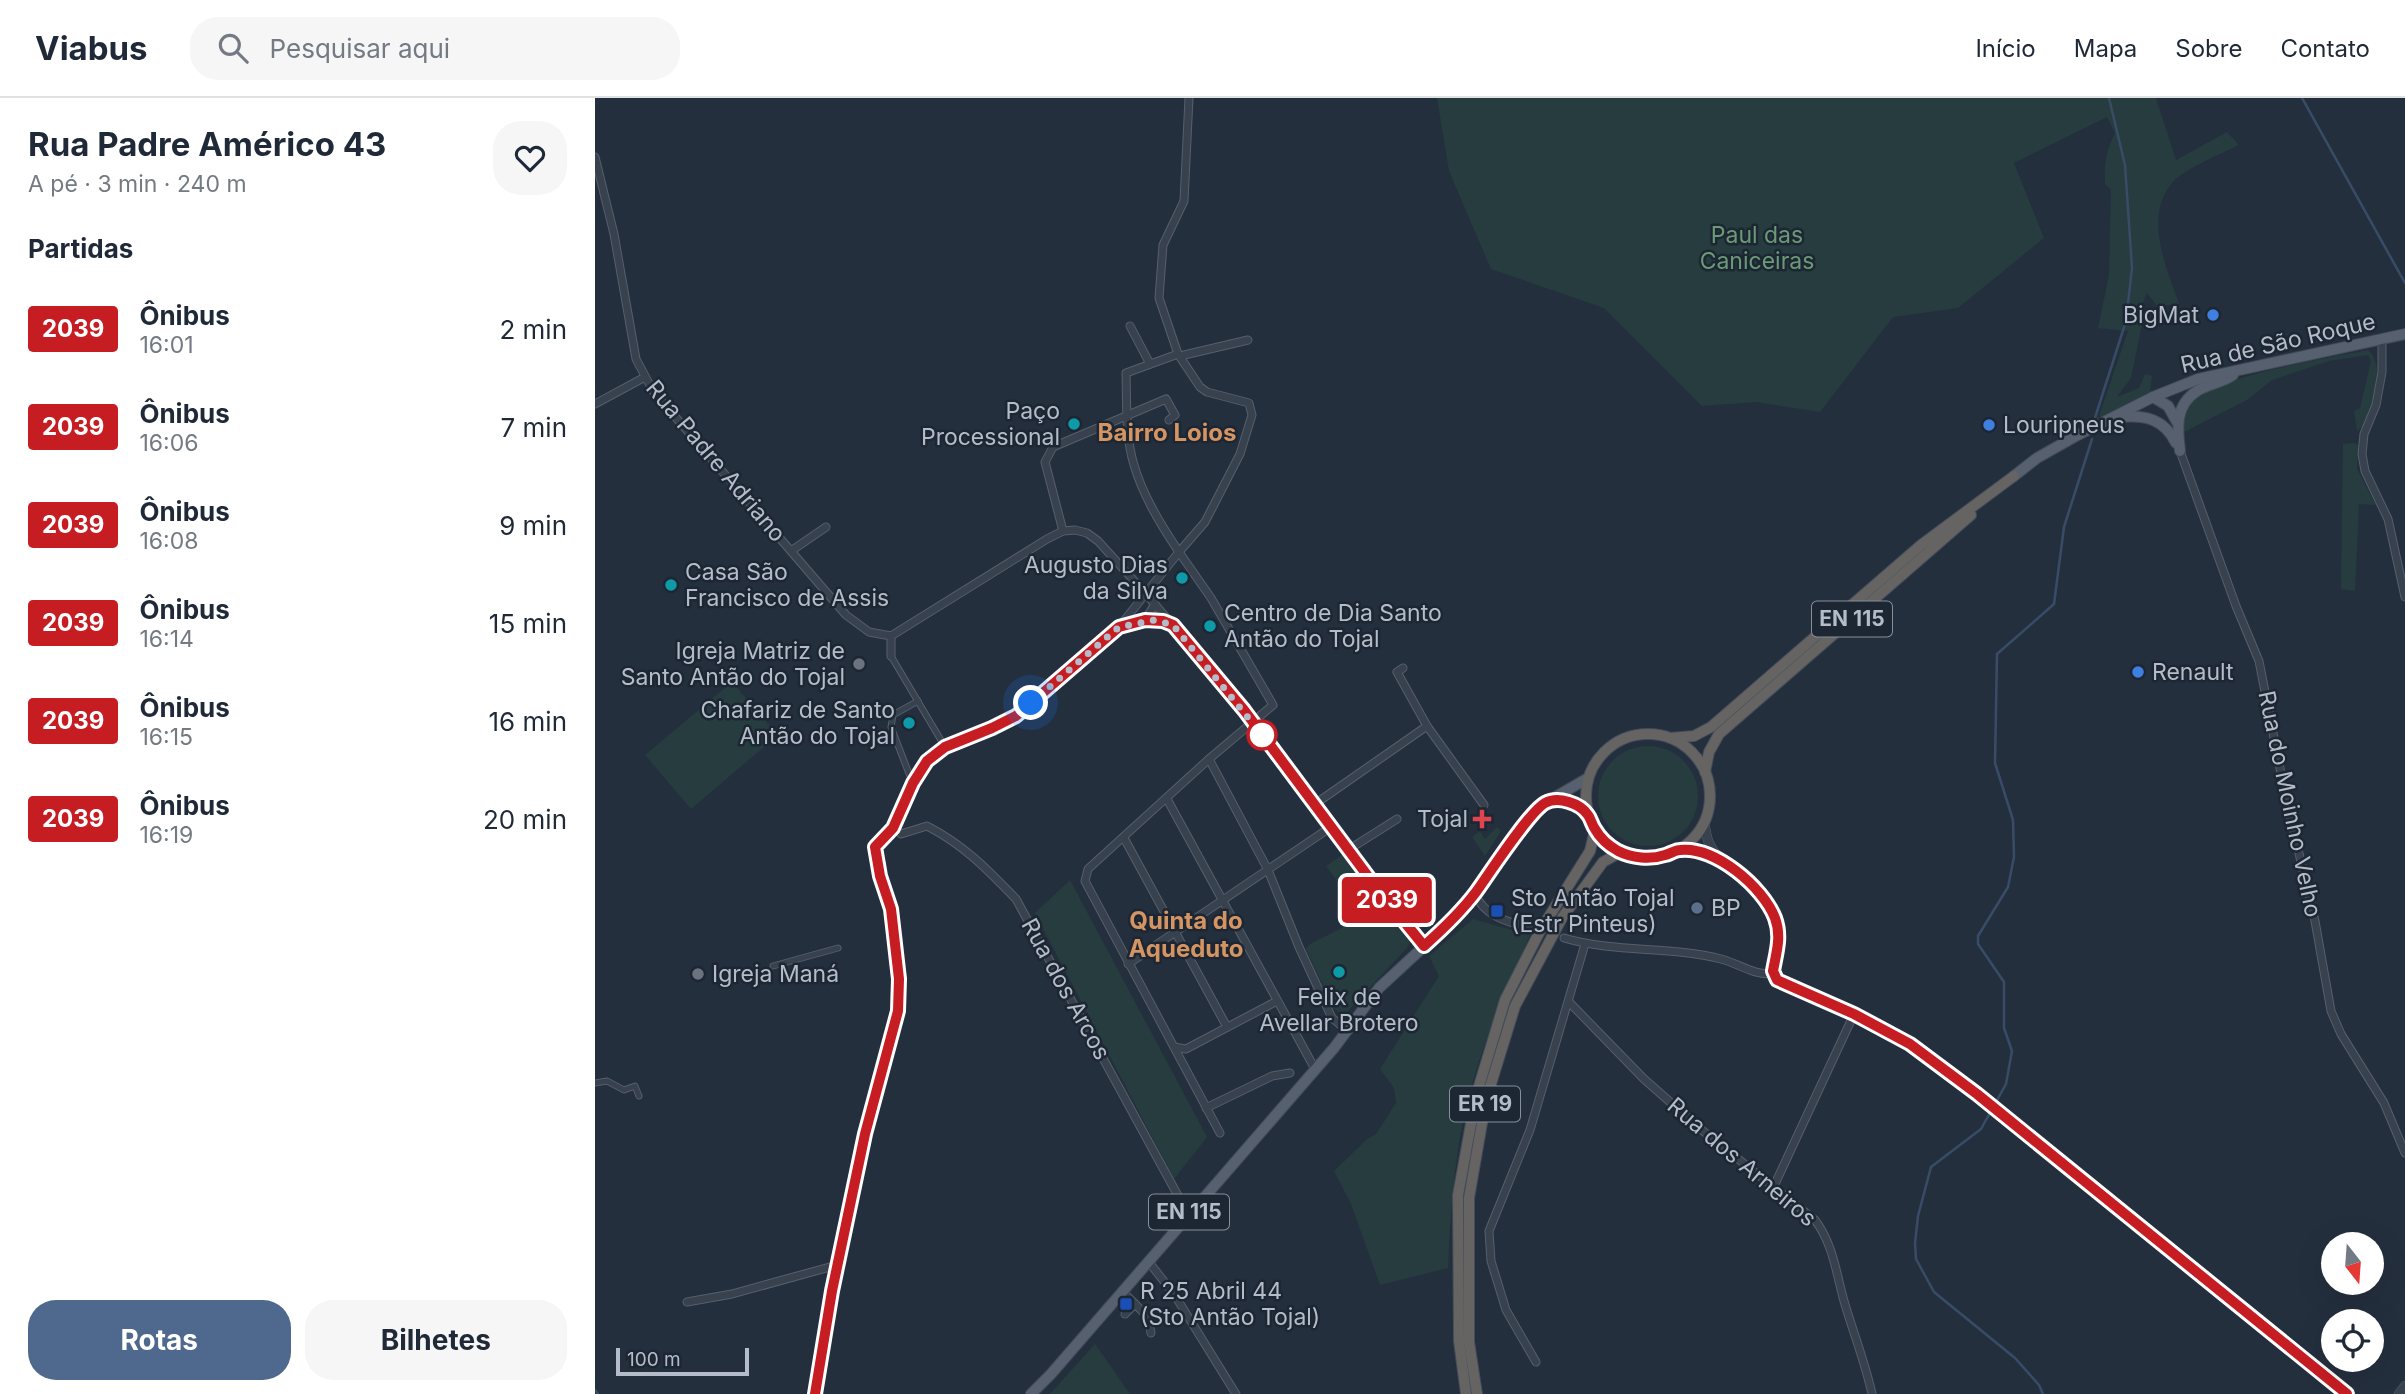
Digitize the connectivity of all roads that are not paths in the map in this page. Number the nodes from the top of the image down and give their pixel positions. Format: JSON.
{"nodes":[{"id":1,"x":1189,"y":98,"type":"edge"},
{"id":2,"x":595,"y":157,"type":"edge"},
{"id":3,"x":1130,"y":326,"type":"dead end"},
{"id":4,"x":2405,"y":334,"type":"edge"},
{"id":5,"x":1248,"y":340,"type":"dead end"},
{"id":6,"x":2382,"y":340,"type":"junction"},
{"id":7,"x":1179,"y":355,"type":"junction"},
{"id":8,"x":1150,"y":364,"type":"junction"},
{"id":9,"x":2240,"y":371,"type":"junction"},
{"id":10,"x":645,"y":377,"type":"junction"},
{"id":11,"x":2153,"y":397,"type":"junction"},
{"id":12,"x":595,"y":404,"type":"edge"},
{"id":13,"x":1127,"y":415,"type":"junction"},
{"id":14,"x":2114,"y":418,"type":"junction"},
{"id":15,"x":1169,"y":420,"type":"dead end"},
{"id":16,"x":2177,"y":422,"type":"junction"},
{"id":17,"x":2180,"y":451,"type":"junction"},
{"id":18,"x":2014,"y":476,"type":"junction"},
{"id":19,"x":825,"y":527,"type":"dead end"},
{"id":20,"x":1063,"y":531,"type":"junction"},
{"id":21,"x":791,"y":551,"type":"junction"},
{"id":22,"x":1179,"y":552,"type":"junction"},
{"id":23,"x":1147,"y":594,"type":"junction"},
{"id":24,"x":2405,"y":597,"type":"edge"},
{"id":25,"x":1155,"y":604,"type":"junction"},
{"id":26,"x":1145,"y":620,"type":"junction"},
{"id":27,"x":1173,"y":625,"type":"junction"},
{"id":28,"x":1119,"y":627,"type":"junction"},
{"id":29,"x":891,"y":636,"type":"junction"},
{"id":30,"x":891,"y":656,"type":"joint"},
{"id":31,"x":1403,"y":668,"type":"dead end"},
{"id":32,"x":918,"y":701,"type":"junction"},
{"id":33,"x":1252,"y":721,"type":"junction"},
{"id":34,"x":1427,"y":726,"type":"junction"},
{"id":35,"x":1669,"y":738,"type":"junction"},
{"id":36,"x":945,"y":747,"type":"junction"},
{"id":37,"x":1209,"y":758,"type":"junction"},
{"id":38,"x":1705,"y":772,"type":"junction"},
{"id":39,"x":1588,"y":778,"type":"junction"},
{"id":40,"x":913,"y":783,"type":"junction"},
{"id":41,"x":1167,"y":799,"type":"junction"},
{"id":42,"x":1545,"y":803,"type":"junction"},
{"id":43,"x":1315,"y":804,"type":"junction"},
{"id":44,"x":1484,"y":805,"type":"dead end"},
{"id":45,"x":1587,"y":813,"type":"junction"},
{"id":46,"x":1397,"y":819,"type":"dead end"},
{"id":47,"x":1704,"y":821,"type":"junction"},
{"id":48,"x":1331,"y":827,"type":"junction"},
{"id":49,"x":893,"y":828,"type":"junction"},
{"id":50,"x":1595,"y":830,"type":"junction"},
{"id":51,"x":1124,"y":838,"type":"junction"},
{"id":52,"x":1348,"y":850,"type":"junction"},
{"id":53,"x":1680,"y":850,"type":"junction"},
{"id":54,"x":1621,"y":852,"type":"junction"},
{"id":55,"x":1720,"y":859,"type":"junction"},
{"id":56,"x":1268,"y":870,"type":"junction"},
{"id":57,"x":1475,"y":894,"type":"junction"},
{"id":58,"x":1223,"y":901,"type":"junction"},
{"id":59,"x":1540,"y":931,"type":"junction"},
{"id":60,"x":1175,"y":932,"type":"junction"},
{"id":61,"x":1565,"y":938,"type":"dead end"},
{"id":62,"x":1585,"y":944,"type":"junction"},
{"id":63,"x":1424,"y":946,"type":"junction"},
{"id":64,"x":838,"y":948,"type":"dead end"},
{"id":65,"x":1128,"y":964,"type":"junction"},
{"id":66,"x":773,"y":966,"type":"dead end"},
{"id":67,"x":1773,"y":973,"type":"junction"},
{"id":68,"x":1277,"y":1001,"type":"junction"},
{"id":69,"x":1569,"y":1002,"type":"junction"},
{"id":70,"x":1854,"y":1014,"type":"junction"},
{"id":71,"x":1227,"y":1027,"type":"junction"},
{"id":72,"x":1347,"y":1031,"type":"junction"},
{"id":73,"x":1173,"y":1046,"type":"junction"},
{"id":74,"x":1315,"y":1069,"type":"junction"},
{"id":75,"x":1290,"y":1073,"type":"dead end"},
{"id":76,"x":595,"y":1083,"type":"edge"},
{"id":77,"x":639,"y":1096,"type":"dead end"},
{"id":78,"x":1206,"y":1108,"type":"junction"},
{"id":79,"x":1220,"y":1133,"type":"dead end"},
{"id":80,"x":2405,"y":1153,"type":"edge"},
{"id":81,"x":1774,"y":1186,"type":"junction"},
{"id":82,"x":1188,"y":1214,"type":"junction"},
{"id":83,"x":1148,"y":1261,"type":"junction"},
{"id":84,"x":837,"y":1265,"type":"junction"},
{"id":85,"x":1123,"y":1292,"type":"junction"},
{"id":86,"x":687,"y":1302,"type":"dead end"},
{"id":87,"x":1135,"y":1304,"type":"junction"},
{"id":88,"x":1125,"y":1314,"type":"dead end"},
{"id":89,"x":1151,"y":1333,"type":"dead end"},
{"id":90,"x":1536,"y":1362,"type":"dead end"},
{"id":91,"x":2405,"y":1387,"type":"edge"},
{"id":92,"x":815,"y":1394,"type":"edge"},
{"id":93,"x":1031,"y":1394,"type":"edge"},
{"id":94,"x":1236,"y":1394,"type":"edge"},
{"id":95,"x":1466,"y":1394,"type":"edge"},
{"id":96,"x":1477,"y":1394,"type":"edge"},
{"id":97,"x":1873,"y":1394,"type":"edge"},
{"id":98,"x":2347,"y":1394,"type":"edge"},
{"id":99,"x":2399,"y":1394,"type":"edge"}],
"edges":[{"from":1,"to":7,"type":"street"},
{"from":2,"to":10,"type":"street","name":"Rua Padre Adriano"},
{"from":3,"to":8,"type":"street"},
{"from":4,"to":6,"type":"main road","name":"Rua de São Roque","number":"EN 115"},
{"from":5,"to":7,"type":"street"},
{"from":6,"to":9,"type":"main road","name":"Rua de São Roque","number":"EN 115"},
{"from":6,"to":24,"type":"street"},
{"from":7,"to":8,"type":"street"},
{"from":7,"to":22,"type":"street"},
{"from":8,"to":13,"type":"street"},
{"from":9,"to":11,"type":"main road","name":"Rua de São Roque","number":"EN 115"},
{"from":9,"to":16,"type":"main road"},
{"from":10,"to":12,"type":"street"},
{"from":10,"to":21,"type":"street","name":"Rua Padre Adriano"},
{"from":11,"to":14,"type":"main road","name":"Rua de São Roque","number":"EN 115"},
{"from":11,"to":16,"type":"main road"},
{"from":13,"to":15,"type":"street"},
{"from":13,"to":20,"type":"street"},
{"from":13,"to":22,"type":"street"},
{"from":14,"to":17,"type":"main road"},
{"from":14,"to":18,"type":"main road","name":"Rua de São Roque","number":"EN 115"},
{"from":16,"to":17,"type":"main road"},
{"from":17,"to":80,"type":"street","name":"Rua do Moinho Velho"},
{"from":18,"to":35,"type":"highway","name":"Rua de São Roque","number":"EN 115"},
{"from":18,"to":38,"type":"highway","name":"Rua de São Roque","number":"EN 115"},
{"from":19,"to":21,"type":"street"},
{"from":20,"to":23,"type":"street"},
{"from":20,"to":29,"type":"street"},
{"from":21,"to":29,"type":"street","name":"Rua Padre Adriano"},
{"from":22,"to":23,"type":"street"},
{"from":22,"to":33,"type":"street"},
{"from":23,"to":25,"type":"street"},
{"from":23,"to":28,"type":"street"},
{"from":25,"to":26,"type":"street"},
{"from":25,"to":27,"type":"street"},
{"from":26,"to":27,"type":"street"},
{"from":26,"to":28,"type":"street"},
{"from":27,"to":33,"type":"street"},
{"from":28,"to":36,"type":"street"},
{"from":29,"to":30,"type":"street"},
{"from":30,"to":32,"type":"street"},
{"from":31,"to":34,"type":"street"},
{"from":32,"to":36,"type":"street"},
{"from":32,"to":40,"type":"street"},
{"from":33,"to":37,"type":"street"},
{"from":33,"to":43,"type":"street"},
{"from":34,"to":43,"type":"street"},
{"from":34,"to":44,"type":"street"},
{"from":35,"to":38,"type":"highway"},
{"from":35,"to":39,"type":"highway"},
{"from":36,"to":40,"type":"street"},
{"from":37,"to":41,"type":"street"},
{"from":37,"to":56,"type":"street"},
{"from":38,"to":47,"type":"highway"},
{"from":39,"to":42,"type":"main road","number":"EN 115"},
{"from":39,"to":45,"type":"highway"},
{"from":40,"to":49,"type":"street"},
{"from":41,"to":51,"type":"street"},
{"from":41,"to":58,"type":"street"},
{"from":42,"to":45,"type":"main road"},
{"from":42,"to":57,"type":"main road","number":"EN 115"},
{"from":43,"to":48,"type":"street"},
{"from":45,"to":50,"type":"highway"},
{"from":46,"to":52,"type":"street"},
{"from":47,"to":53,"type":"highway"},
{"from":47,"to":55,"type":"street"},
{"from":48,"to":52,"type":"street"},
{"from":48,"to":56,"type":"street"},
{"from":49,"to":82,"type":"street","name":"Rua dos Arcos"},
{"from":49,"to":84,"type":"street"},
{"from":50,"to":54,"type":"highway"},
{"from":50,"to":59,"type":"highway","number":"ER 19"},
{"from":51,"to":60,"type":"street"},
{"from":51,"to":65,"type":"street"},
{"from":52,"to":63,"type":"street"},
{"from":53,"to":54,"type":"highway"},
{"from":53,"to":55,"type":"street"},
{"from":54,"to":96,"type":"highway","number":"ER 19"},
{"from":55,"to":67,"type":"street"},
{"from":56,"to":58,"type":"street"},
{"from":56,"to":72,"type":"street"},
{"from":57,"to":59,"type":"street"},
{"from":57,"to":63,"type":"main road","number":"EN 115"},
{"from":58,"to":60,"type":"street"},
{"from":58,"to":68,"type":"street"},
{"from":59,"to":95,"type":"highway","number":"ER 19"},
{"from":60,"to":65,"type":"street"},
{"from":60,"to":71,"type":"street"},
{"from":61,"to":62,"type":"street"},
{"from":62,"to":67,"type":"street"},
{"from":62,"to":69,"type":"street"},
{"from":63,"to":72,"type":"main road","number":"EN 115"},
{"from":64,"to":66,"type":"street"},
{"from":65,"to":73,"type":"street"},
{"from":67,"to":70,"type":"street"},
{"from":68,"to":71,"type":"street"},
{"from":68,"to":74,"type":"street"},
{"from":69,"to":81,"type":"street","name":"Rua dos Arneiros"},
{"from":69,"to":90,"type":"street"},
{"from":70,"to":81,"type":"street"},
{"from":70,"to":98,"type":"street"},
{"from":71,"to":73,"type":"street"},
{"from":72,"to":74,"type":"main road","number":"EN 115"},
{"from":73,"to":78,"type":"street"},
{"from":74,"to":82,"type":"main road","number":"EN 115"},
{"from":75,"to":78,"type":"street"},
{"from":76,"to":77,"type":"street"},
{"from":78,"to":79,"type":"street"},
{"from":81,"to":97,"type":"street","name":"Rua dos Arneiros"},
{"from":82,"to":83,"type":"main road","number":"EN 115"},
{"from":83,"to":85,"type":"main road","number":"EN 115"},
{"from":83,"to":94,"type":"street"},
{"from":84,"to":86,"type":"street"},
{"from":84,"to":92,"type":"street"},
{"from":85,"to":87,"type":"street"},
{"from":85,"to":93,"type":"main road","number":"EN 115"},
{"from":87,"to":88,"type":"street"},
{"from":87,"to":89,"type":"street"},
{"from":91,"to":99,"type":"street"}]}
